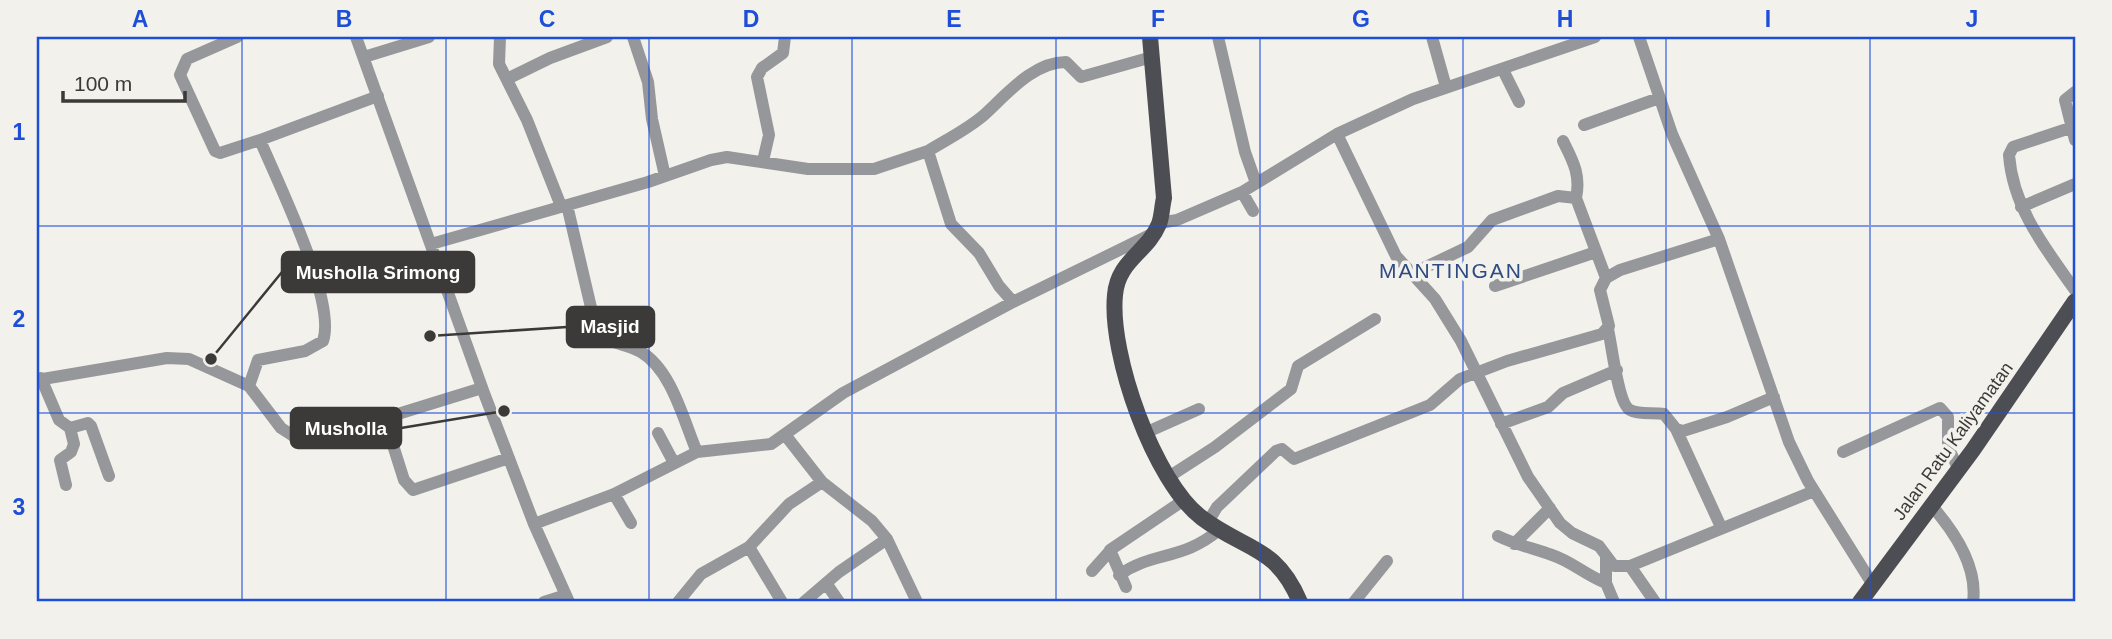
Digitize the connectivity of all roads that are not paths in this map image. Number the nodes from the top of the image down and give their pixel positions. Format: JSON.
{"nodes":[{"id":1,"x":236,"y":37,"type":"edge"},
{"id":2,"x":356,"y":37,"type":"edge"},
{"id":3,"x":429,"y":37,"type":"edge"},
{"id":4,"x":500,"y":37,"type":"edge"},
{"id":5,"x":607,"y":37,"type":"edge"},
{"id":6,"x":633,"y":37,"type":"edge"},
{"id":7,"x":785,"y":37,"type":"edge"},
{"id":8,"x":1150,"y":37,"type":"edge"},
{"id":9,"x":1218,"y":37,"type":"edge"},
{"id":10,"x":1432,"y":37,"type":"edge"},
{"id":11,"x":1595,"y":37,"type":"edge"},
{"id":12,"x":1639,"y":37,"type":"edge"},
{"id":13,"x":364,"y":57,"type":"junction"},
{"id":14,"x":1152,"y":57,"type":"junction"},
{"id":15,"x":1503,"y":70,"type":"junction"},
{"id":16,"x":507,"y":79,"type":"junction"},
{"id":17,"x":1447,"y":87,"type":"junction"},
{"id":18,"x":2075,"y":92,"type":"edge"},
{"id":19,"x":378,"y":96,"type":"junction"},
{"id":20,"x":1659,"y":98,"type":"junction"},
{"id":21,"x":1519,"y":102,"type":"dead end"},
{"id":22,"x":1584,"y":125,"type":"dead end"},
{"id":23,"x":1337,"y":134,"type":"junction"},
{"id":24,"x":2073,"y":134,"type":"edge"},
{"id":25,"x":260,"y":139,"type":"junction"},
{"id":26,"x":1563,"y":141,"type":"dead end"},
{"id":27,"x":928,"y":151,"type":"junction"},
{"id":28,"x":763,"y":161,"type":"junction"},
{"id":29,"x":665,"y":176,"type":"junction"},
{"id":30,"x":1256,"y":183,"type":"junction"},
{"id":31,"x":2075,"y":184,"type":"edge"},
{"id":32,"x":1242,"y":192,"type":"junction"},
{"id":33,"x":1576,"y":198,"type":"junction"},
{"id":34,"x":564,"y":206,"type":"junction"},
{"id":35,"x":2021,"y":207,"type":"junction"},
{"id":36,"x":1253,"y":211,"type":"dead end"},
{"id":37,"x":1156,"y":229,"type":"junction"},
{"id":38,"x":1719,"y":239,"type":"junction"},
{"id":39,"x":430,"y":244,"type":"junction"},
{"id":40,"x":1596,"y":252,"type":"junction"},
{"id":41,"x":1411,"y":274,"type":"junction"},
{"id":42,"x":1606,"y":278,"type":"junction"},
{"id":43,"x":1495,"y":286,"type":"dead end"},
{"id":44,"x":2075,"y":290,"type":"edge"},
{"id":45,"x":1013,"y":302,"type":"junction"},
{"id":46,"x":2073,"y":308,"type":"edge"},
{"id":47,"x":1375,"y":319,"type":"dead end"},
{"id":48,"x":1608,"y":329,"type":"junction"},
{"id":49,"x":1617,"y":370,"type":"junction"},
{"id":50,"x":1478,"y":372,"type":"junction"},
{"id":51,"x":39,"y":379,"type":"edge"},
{"id":52,"x":249,"y":386,"type":"junction"},
{"id":53,"x":482,"y":388,"type":"junction"},
{"id":54,"x":1774,"y":397,"type":"junction"},
{"id":55,"x":1199,"y":409,"type":"dead end"},
{"id":56,"x":384,"y":417,"type":"junction"},
{"id":57,"x":1501,"y":424,"type":"junction"},
{"id":58,"x":69,"y":428,"type":"junction"},
{"id":59,"x":1676,"y":429,"type":"junction"},
{"id":60,"x":658,"y":433,"type":"dead end"},
{"id":61,"x":1145,"y":433,"type":"junction"},
{"id":62,"x":786,"y":436,"type":"junction"},
{"id":63,"x":1843,"y":452,"type":"dead end"},
{"id":64,"x":697,"y":453,"type":"junction"},
{"id":65,"x":509,"y":458,"type":"junction"},
{"id":66,"x":674,"y":463,"type":"junction"},
{"id":67,"x":1959,"y":470,"type":"junction"},
{"id":68,"x":108,"y":476,"type":"dead end"},
{"id":69,"x":1167,"y":478,"type":"junction"},
{"id":70,"x":822,"y":482,"type":"junction"},
{"id":71,"x":66,"y":485,"type":"dead end"},
{"id":72,"x":1814,"y":491,"type":"junction"},
{"id":73,"x":614,"y":494,"type":"junction"},
{"id":74,"x":1184,"y":500,"type":"junction"},
{"id":75,"x":1931,"y":505,"type":"junction"},
{"id":76,"x":1550,"y":508,"type":"junction"},
{"id":77,"x":631,"y":523,"type":"dead end"},
{"id":78,"x":534,"y":524,"type":"junction"},
{"id":79,"x":1213,"y":526,"type":"junction"},
{"id":80,"x":1721,"y":527,"type":"junction"},
{"id":81,"x":1498,"y":536,"type":"dead end"},
{"id":82,"x":887,"y":539,"type":"junction"},
{"id":83,"x":1514,"y":544,"type":"junction"},
{"id":84,"x":749,"y":547,"type":"junction"},
{"id":85,"x":1108,"y":552,"type":"junction"},
{"id":86,"x":1606,"y":556,"type":"junction"},
{"id":87,"x":1387,"y":561,"type":"dead end"},
{"id":88,"x":1630,"y":566,"type":"junction"},
{"id":89,"x":1092,"y":571,"type":"dead end"},
{"id":90,"x":1119,"y":575,"type":"junction"},
{"id":91,"x":827,"y":583,"type":"junction"},
{"id":92,"x":1606,"y":583,"type":"junction"},
{"id":93,"x":1873,"y":585,"type":"junction"},
{"id":94,"x":1126,"y":587,"type":"dead end"},
{"id":95,"x":568,"y":599,"type":"edge"},
{"id":96,"x":544,"y":602,"type":"edge"},
{"id":97,"x":678,"y":602,"type":"edge"},
{"id":98,"x":782,"y":602,"type":"edge"},
{"id":99,"x":804,"y":602,"type":"edge"},
{"id":100,"x":839,"y":602,"type":"edge"},
{"id":101,"x":917,"y":602,"type":"edge"},
{"id":102,"x":1300,"y":602,"type":"edge"},
{"id":103,"x":1354,"y":602,"type":"edge"},
{"id":104,"x":1614,"y":602,"type":"edge"},
{"id":105,"x":1655,"y":602,"type":"edge"},
{"id":106,"x":1860,"y":602,"type":"edge"},
{"id":107,"x":1973,"y":602,"type":"edge"}],
"edges":[{"from":1,"to":25,"type":"street"},
{"from":2,"to":13,"type":"street"},
{"from":3,"to":13,"type":"street"},
{"from":4,"to":16,"type":"street"},
{"from":5,"to":16,"type":"street"},
{"from":6,"to":29,"type":"street"},
{"from":7,"to":28,"type":"street"},
{"from":8,"to":14,"type":"main road"},
{"from":9,"to":30,"type":"street"},
{"from":10,"to":17,"type":"street"},
{"from":11,"to":15,"type":"street"},
{"from":12,"to":20,"type":"street"},
{"from":13,"to":19,"type":"street"},
{"from":14,"to":27,"type":"street"},
{"from":14,"to":37,"type":"main road"},
{"from":15,"to":17,"type":"street"},
{"from":15,"to":21,"type":"street"},
{"from":16,"to":34,"type":"street"},
{"from":17,"to":23,"type":"street"},
{"from":18,"to":24,"type":"street"},
{"from":19,"to":25,"type":"street"},
{"from":19,"to":39,"type":"street"},
{"from":20,"to":22,"type":"street"},
{"from":20,"to":38,"type":"street"},
{"from":23,"to":30,"type":"street"},
{"from":23,"to":41,"type":"street"},
{"from":24,"to":35,"type":"street"},
{"from":25,"to":52,"type":"street"},
{"from":26,"to":33,"type":"street"},
{"from":27,"to":28,"type":"street"},
{"from":27,"to":45,"type":"street"},
{"from":28,"to":29,"type":"street"},
{"from":29,"to":34,"type":"street"},
{"from":30,"to":32,"type":"street"},
{"from":31,"to":35,"type":"street"},
{"from":32,"to":36,"type":"street"},
{"from":32,"to":37,"type":"street"},
{"from":33,"to":40,"type":"street"},
{"from":33,"to":41,"type":"street"},
{"from":34,"to":39,"type":"street"},
{"from":34,"to":64,"type":"street"},
{"from":35,"to":44,"type":"street"},
{"from":37,"to":45,"type":"street"},
{"from":37,"to":61,"type":"main road"},
{"from":38,"to":42,"type":"street"},
{"from":38,"to":54,"type":"street"},
{"from":39,"to":53,"type":"street"},
{"from":40,"to":42,"type":"street"},
{"from":40,"to":43,"type":"street"},
{"from":41,"to":50,"type":"street"},
{"from":42,"to":48,"type":"street"},
{"from":45,"to":62,"type":"street"},
{"from":46,"to":67,"type":"main road","name":"Jalan Ratu Kaliyamatan"},
{"from":47,"to":69,"type":"street"},
{"from":48,"to":49,"type":"street"},
{"from":48,"to":50,"type":"street"},
{"from":49,"to":57,"type":"street"},
{"from":49,"to":59,"type":"street"},
{"from":50,"to":57,"type":"street"},
{"from":50,"to":79,"type":"street"},
{"from":51,"to":52,"type":"street"},
{"from":51,"to":58,"type":"street"},
{"from":52,"to":56,"type":"street"},
{"from":53,"to":56,"type":"street"},
{"from":53,"to":65,"type":"street"},
{"from":54,"to":59,"type":"street"},
{"from":54,"to":72,"type":"street"},
{"from":55,"to":61,"type":"street"},
{"from":56,"to":65,"type":"street"},
{"from":57,"to":76,"type":"street"},
{"from":58,"to":68,"type":"street"},
{"from":58,"to":71,"type":"street"},
{"from":59,"to":80,"type":"street"},
{"from":60,"to":66,"type":"street"},
{"from":61,"to":69,"type":"main road"},
{"from":62,"to":64,"type":"street"},
{"from":62,"to":70,"type":"street"},
{"from":63,"to":67,"type":"street"},
{"from":64,"to":66,"type":"street"},
{"from":65,"to":78,"type":"street"},
{"from":66,"to":73,"type":"street"},
{"from":67,"to":75,"type":"main road","name":"Jalan Ratu Kaliyamatan"},
{"from":69,"to":74,"type":"main road"},
{"from":70,"to":82,"type":"street"},
{"from":70,"to":84,"type":"street"},
{"from":72,"to":80,"type":"street"},
{"from":72,"to":93,"type":"street"},
{"from":73,"to":77,"type":"street"},
{"from":73,"to":78,"type":"street"},
{"from":74,"to":79,"type":"main road"},
{"from":74,"to":85,"type":"street"},
{"from":75,"to":93,"type":"main road","name":"Jalan Ratu Kaliyamatan"},
{"from":75,"to":107,"type":"street"},
{"from":76,"to":83,"type":"street"},
{"from":76,"to":86,"type":"street"},
{"from":78,"to":95,"type":"street"},
{"from":79,"to":90,"type":"street"},
{"from":79,"to":102,"type":"main road"},
{"from":80,"to":88,"type":"street"},
{"from":81,"to":83,"type":"street"},
{"from":82,"to":91,"type":"street"},
{"from":82,"to":101,"type":"street"},
{"from":83,"to":92,"type":"street"},
{"from":84,"to":97,"type":"street"},
{"from":84,"to":98,"type":"street"},
{"from":85,"to":89,"type":"street"},
{"from":85,"to":90,"type":"street"},
{"from":86,"to":88,"type":"street"},
{"from":86,"to":92,"type":"street"},
{"from":87,"to":103,"type":"street"},
{"from":88,"to":105,"type":"street"},
{"from":90,"to":94,"type":"street"},
{"from":91,"to":99,"type":"street"},
{"from":91,"to":100,"type":"street"},
{"from":92,"to":104,"type":"street"},
{"from":93,"to":106,"type":"main road","name":"Jalan Ratu Kaliyamatan"},
{"from":95,"to":96,"type":"street"}]}
